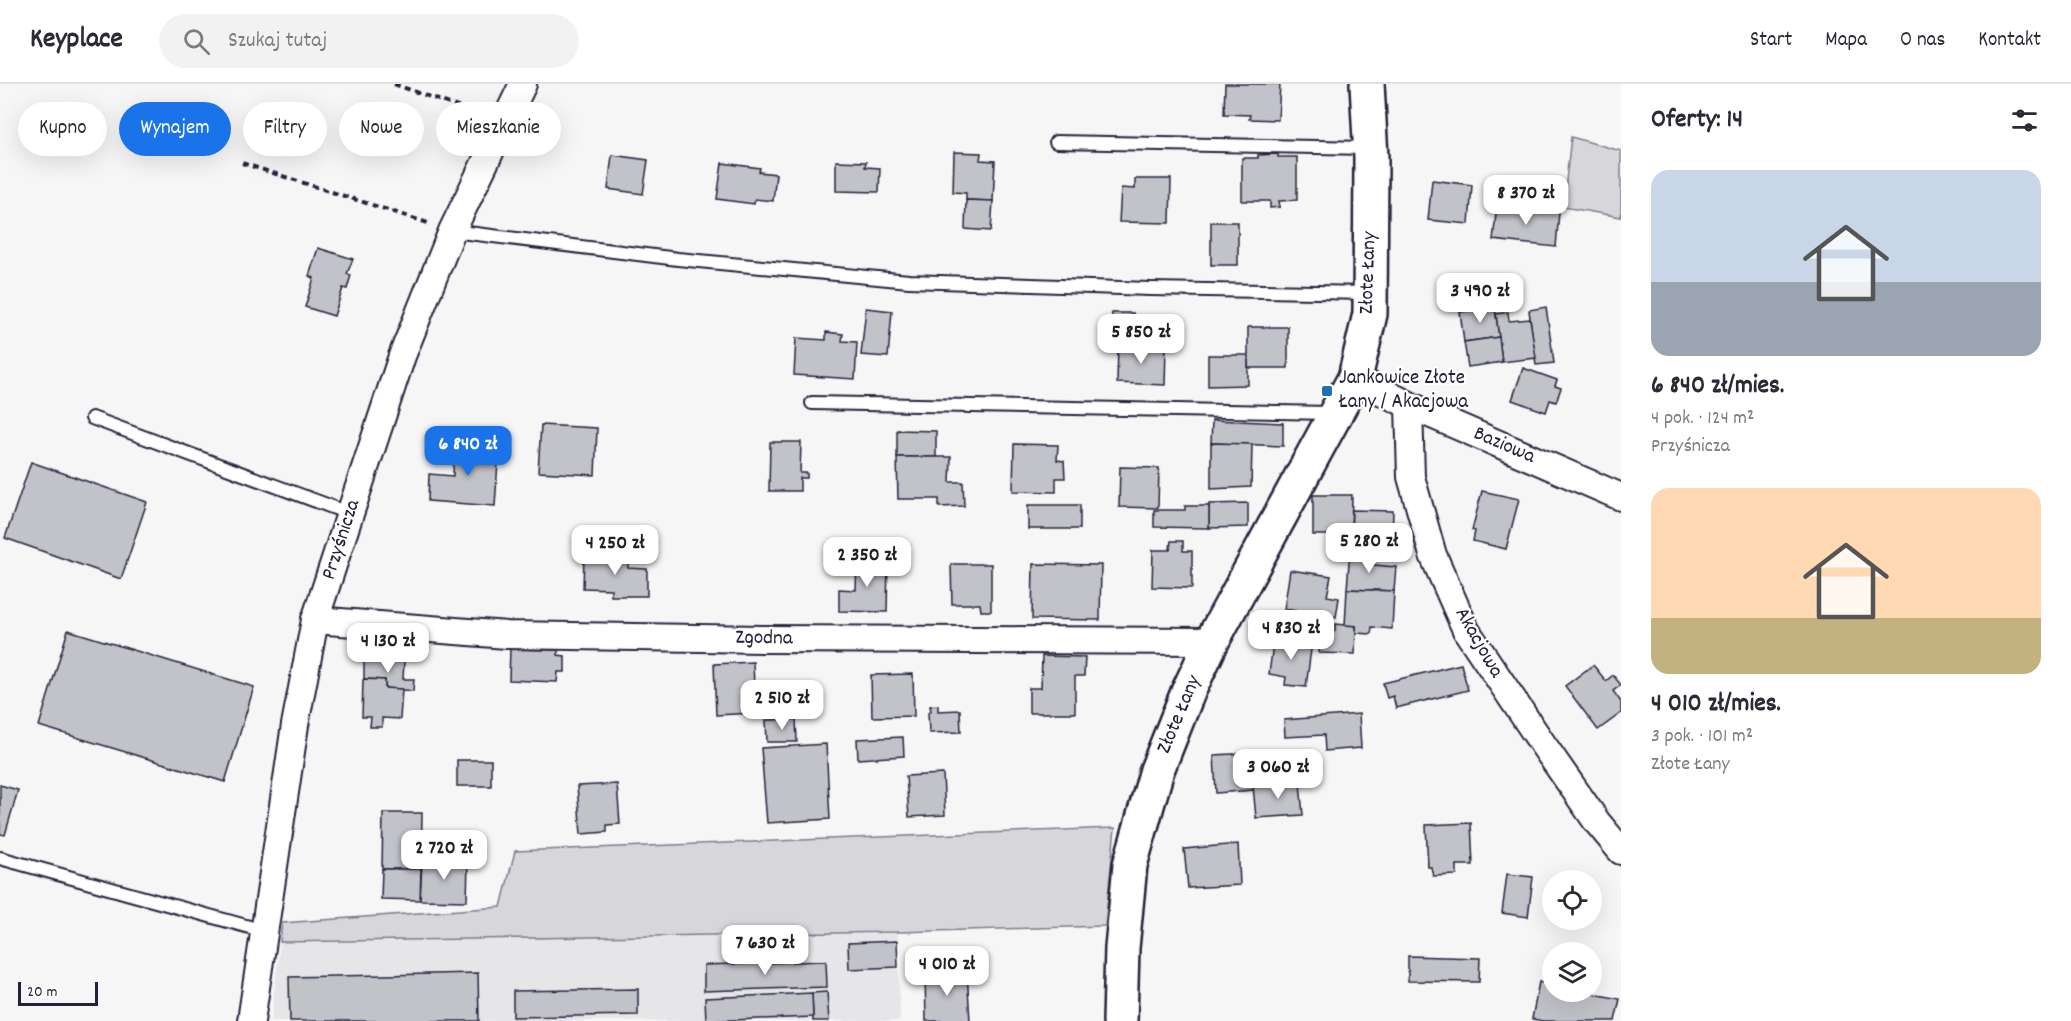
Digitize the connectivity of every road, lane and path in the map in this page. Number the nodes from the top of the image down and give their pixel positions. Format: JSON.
{"nodes":[{"id":1,"x":394,"y":84,"type":"edge"},
{"id":2,"x":523,"y":84,"type":"edge"},
{"id":3,"x":1367,"y":84,"type":"edge"},
{"id":4,"x":444,"y":102,"type":"edge"},
{"id":5,"x":514,"y":102,"type":"edge"},
{"id":6,"x":1056,"y":142,"type":"dead end"},
{"id":7,"x":1370,"y":148,"type":"junction"},
{"id":8,"x":487,"y":156,"type":"edge"},
{"id":9,"x":243,"y":163,"type":"dead end"},
{"id":10,"x":452,"y":231,"type":"junction"},
{"id":11,"x":1369,"y":293,"type":"junction"},
{"id":12,"x":1355,"y":378,"type":"junction"},
{"id":13,"x":812,"y":403,"type":"dead end"},
{"id":14,"x":1409,"y":405,"type":"junction"},
{"id":15,"x":1336,"y":413,"type":"junction"},
{"id":16,"x":92,"y":418,"type":"dead end"},
{"id":17,"x":1621,"y":497,"type":"edge"},
{"id":18,"x":351,"y":514,"type":"junction"},
{"id":19,"x":315,"y":620,"type":"junction"},
{"id":20,"x":1212,"y":641,"type":"junction"},
{"id":21,"x":1621,"y":851,"type":"edge"},
{"id":22,"x":0,"y":858,"type":"edge"},
{"id":23,"x":264,"y":931,"type":"junction"},
{"id":24,"x":251,"y":1021,"type":"edge"},
{"id":25,"x":1120,"y":1021,"type":"edge"}],
"edges":[{"from":1,"to":4,"type":"path"},
{"from":2,"to":5,"type":"street","name":"Przyśnicza"},
{"from":3,"to":7,"type":"street","name":"Złote Łany"},
{"from":6,"to":7,"type":"lane"},
{"from":7,"to":11,"type":"street","name":"Złote Łany"},
{"from":8,"to":10,"type":"street","name":"Przyśnicza"},
{"from":9,"to":10,"type":"path"},
{"from":10,"to":11,"type":"lane"},
{"from":10,"to":18,"type":"street","name":"Przyśnicza"},
{"from":11,"to":12,"type":"street","name":"Złote Łany"},
{"from":12,"to":14,"type":"street","name":"Baziowa"},
{"from":12,"to":15,"type":"street","name":"Złote Łany"},
{"from":13,"to":15,"type":"lane"},
{"from":14,"to":17,"type":"street","name":"Baziowa"},
{"from":14,"to":21,"type":"street","name":"Akacjowa"},
{"from":15,"to":20,"type":"street","name":"Złote Łany"},
{"from":16,"to":18,"type":"lane"},
{"from":18,"to":19,"type":"street","name":"Przyśnicza"},
{"from":19,"to":20,"type":"street","name":"Zgodna"},
{"from":19,"to":23,"type":"street","name":"Przyśnicza"},
{"from":20,"to":25,"type":"street","name":"Złote Łany"},
{"from":22,"to":23,"type":"lane"},
{"from":23,"to":24,"type":"street","name":"Przyśnicza"}]}
